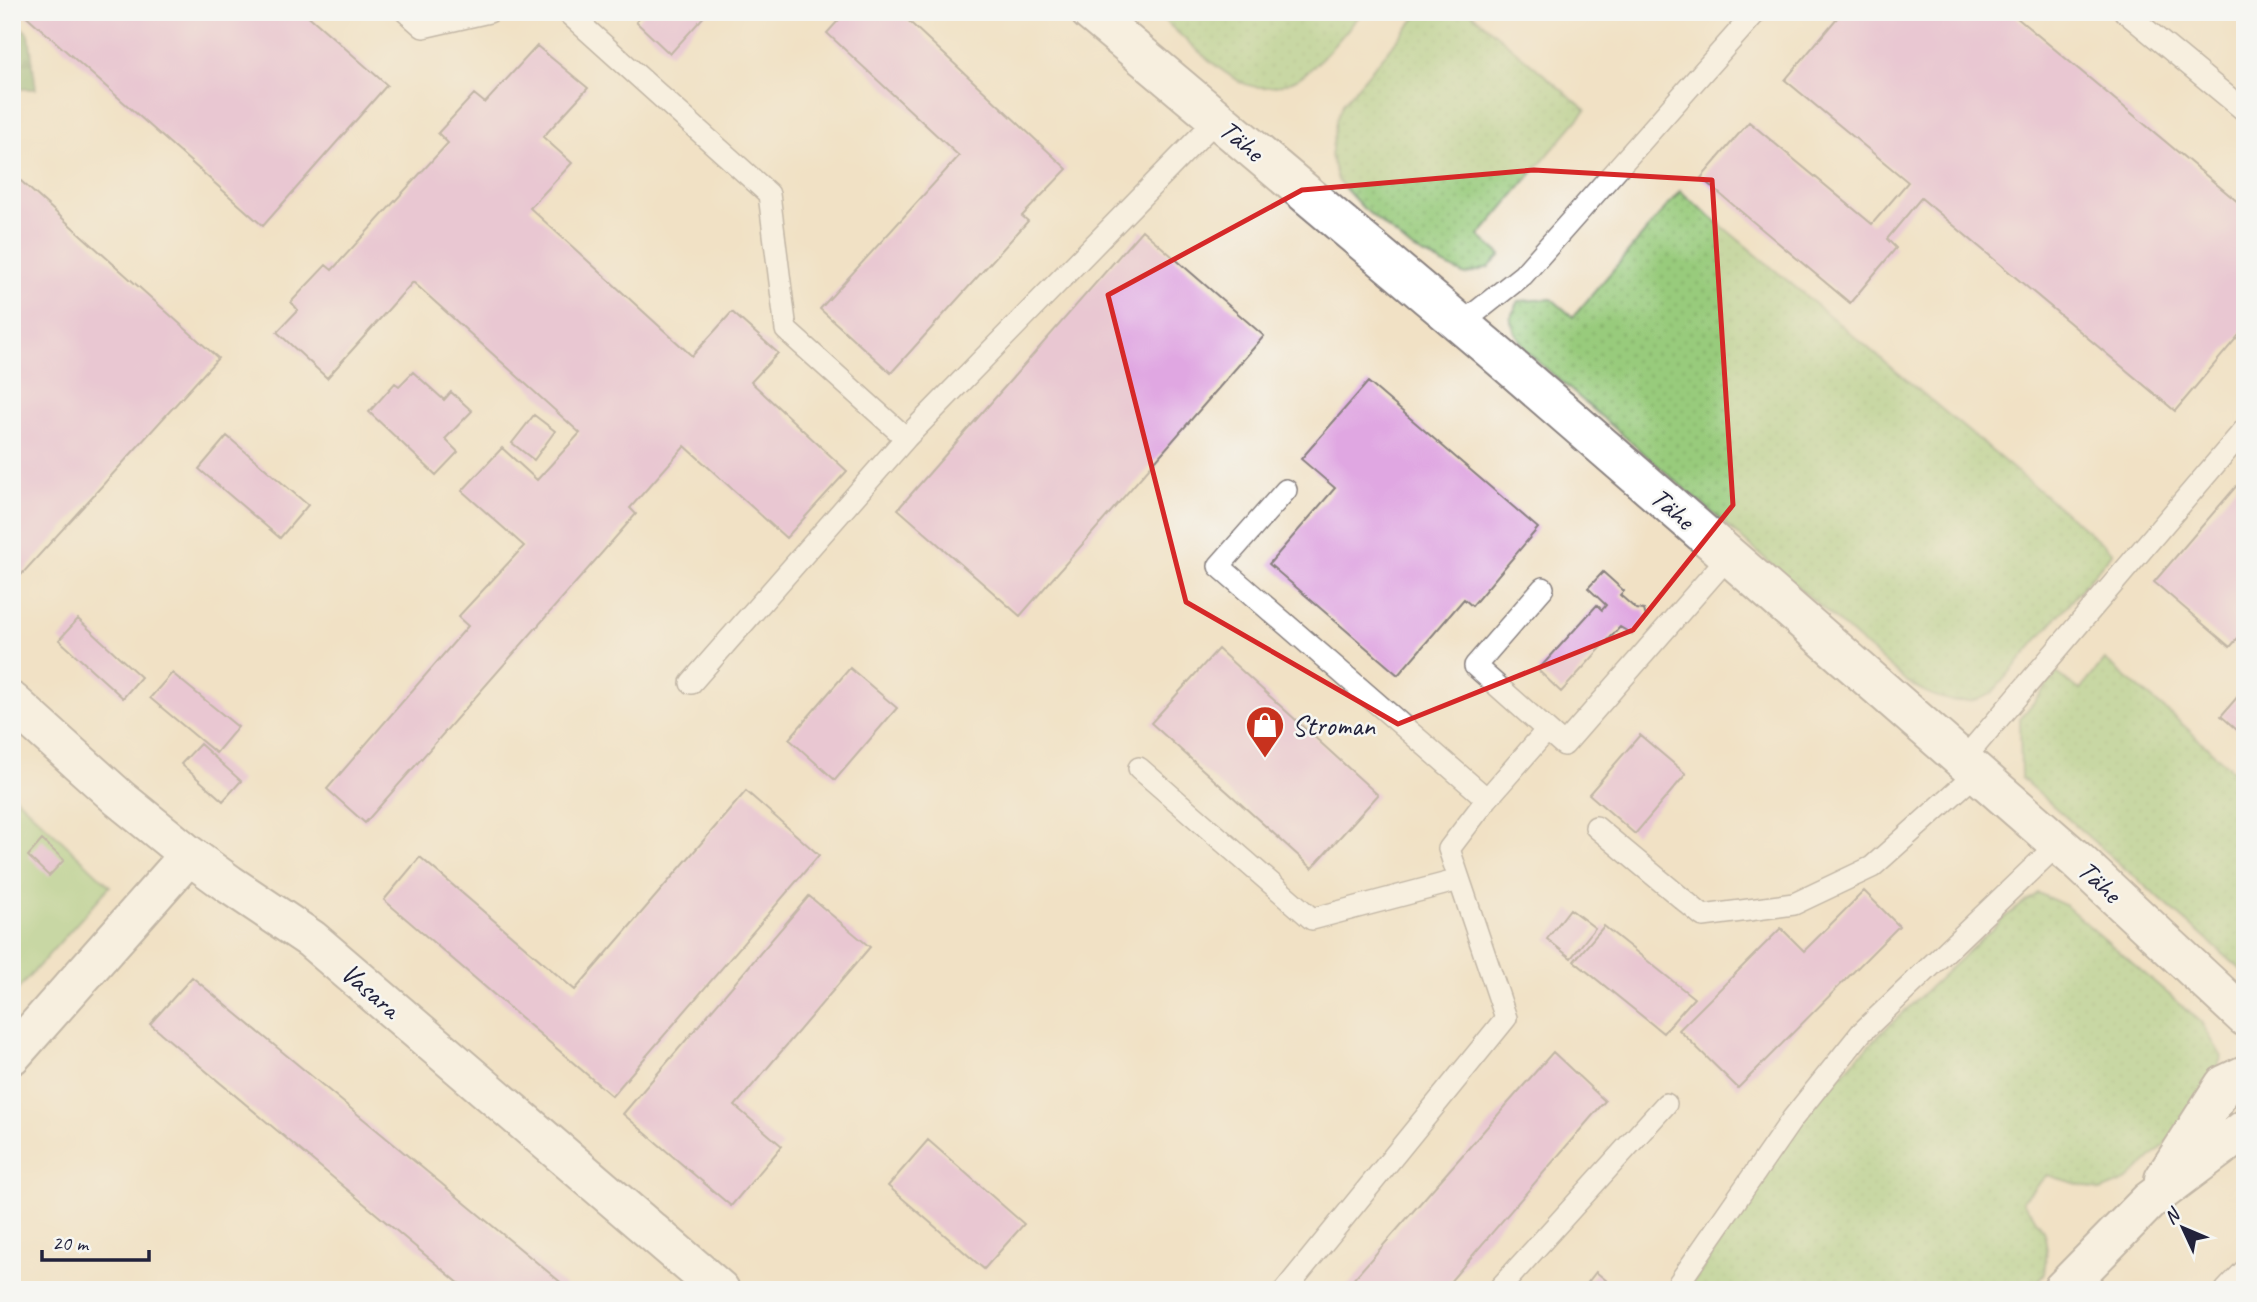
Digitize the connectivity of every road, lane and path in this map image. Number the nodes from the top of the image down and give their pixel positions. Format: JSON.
{"nodes":[{"id":1,"x":406,"y":12,"type":"edge"},
{"id":2,"x":489,"y":12,"type":"edge"},
{"id":3,"x":567,"y":12,"type":"edge"},
{"id":4,"x":1090,"y":12,"type":"edge"},
{"id":5,"x":1756,"y":12,"type":"edge"},
{"id":6,"x":2125,"y":12,"type":"edge"},
{"id":7,"x":2245,"y":111,"type":"edge"},
{"id":8,"x":1217,"y":119,"type":"junction"},
{"id":9,"x":1461,"y":324,"type":"junction"},
{"id":10,"x":2245,"y":429,"type":"edge"},
{"id":11,"x":906,"y":438,"type":"junction"},
{"id":12,"x":1286,"y":490,"type":"dead end"},
{"id":13,"x":1729,"y":556,"type":"junction"},
{"id":14,"x":1543,"y":588,"type":"dead end"},
{"id":15,"x":691,"y":683,"type":"dead end"},
{"id":16,"x":12,"y":702,"type":"edge"},
{"id":17,"x":1547,"y":730,"type":"junction"},
{"id":18,"x":1970,"y":766,"type":"junction"},
{"id":19,"x":1139,"y":768,"type":"dead end"},
{"id":20,"x":1487,"y":799,"type":"junction"},
{"id":21,"x":1596,"y":827,"type":"dead end"},
{"id":22,"x":2059,"y":844,"type":"junction"},
{"id":23,"x":190,"y":855,"type":"junction"},
{"id":24,"x":1459,"y":880,"type":"junction"},
{"id":25,"x":2245,"y":1017,"type":"edge"},
{"id":26,"x":12,"y":1055,"type":"edge"},
{"id":27,"x":2245,"y":1075,"type":"edge"},
{"id":28,"x":1666,"y":1104,"type":"dead end"},
{"id":29,"x":2245,"y":1129,"type":"edge"},
{"id":30,"x":2149,"y":1201,"type":"junction"},
{"id":31,"x":2245,"y":1270,"type":"edge"},
{"id":32,"x":708,"y":1286,"type":"edge"},
{"id":33,"x":1285,"y":1290,"type":"edge"},
{"id":34,"x":1498,"y":1290,"type":"edge"},
{"id":35,"x":1674,"y":1290,"type":"edge"},
{"id":36,"x":2062,"y":1290,"type":"edge"},
{"id":37,"x":2226,"y":1290,"type":"edge"}],
"edges":[{"from":1,"to":2,"type":"lane"},
{"from":3,"to":11,"type":"lane"},
{"from":4,"to":8,"type":"street","name":"Tähe"},
{"from":5,"to":9,"type":"lane"},
{"from":6,"to":7,"type":"lane"},
{"from":8,"to":9,"type":"street","name":"Tähe"},
{"from":8,"to":11,"type":"lane"},
{"from":9,"to":13,"type":"street","name":"Tähe"},
{"from":10,"to":18,"type":"lane"},
{"from":11,"to":15,"type":"lane"},
{"from":12,"to":20,"type":"lane"},
{"from":13,"to":17,"type":"lane"},
{"from":13,"to":18,"type":"street","name":"Tähe"},
{"from":14,"to":17,"type":"lane"},
{"from":16,"to":23,"type":"street","name":"Vasara"},
{"from":17,"to":20,"type":"lane"},
{"from":18,"to":21,"type":"lane"},
{"from":18,"to":22,"type":"street","name":"Tähe"},
{"from":19,"to":24,"type":"lane"},
{"from":20,"to":24,"type":"lane"},
{"from":22,"to":25,"type":"street","name":"Tähe"},
{"from":22,"to":35,"type":"lane"},
{"from":23,"to":26,"type":"street"},
{"from":23,"to":32,"type":"street","name":"Vasara"},
{"from":24,"to":33,"type":"lane"},
{"from":27,"to":30,"type":"street"},
{"from":28,"to":34,"type":"lane"},
{"from":29,"to":30,"type":"street"},
{"from":30,"to":36,"type":"street"},
{"from":31,"to":37,"type":"lane"}]}
